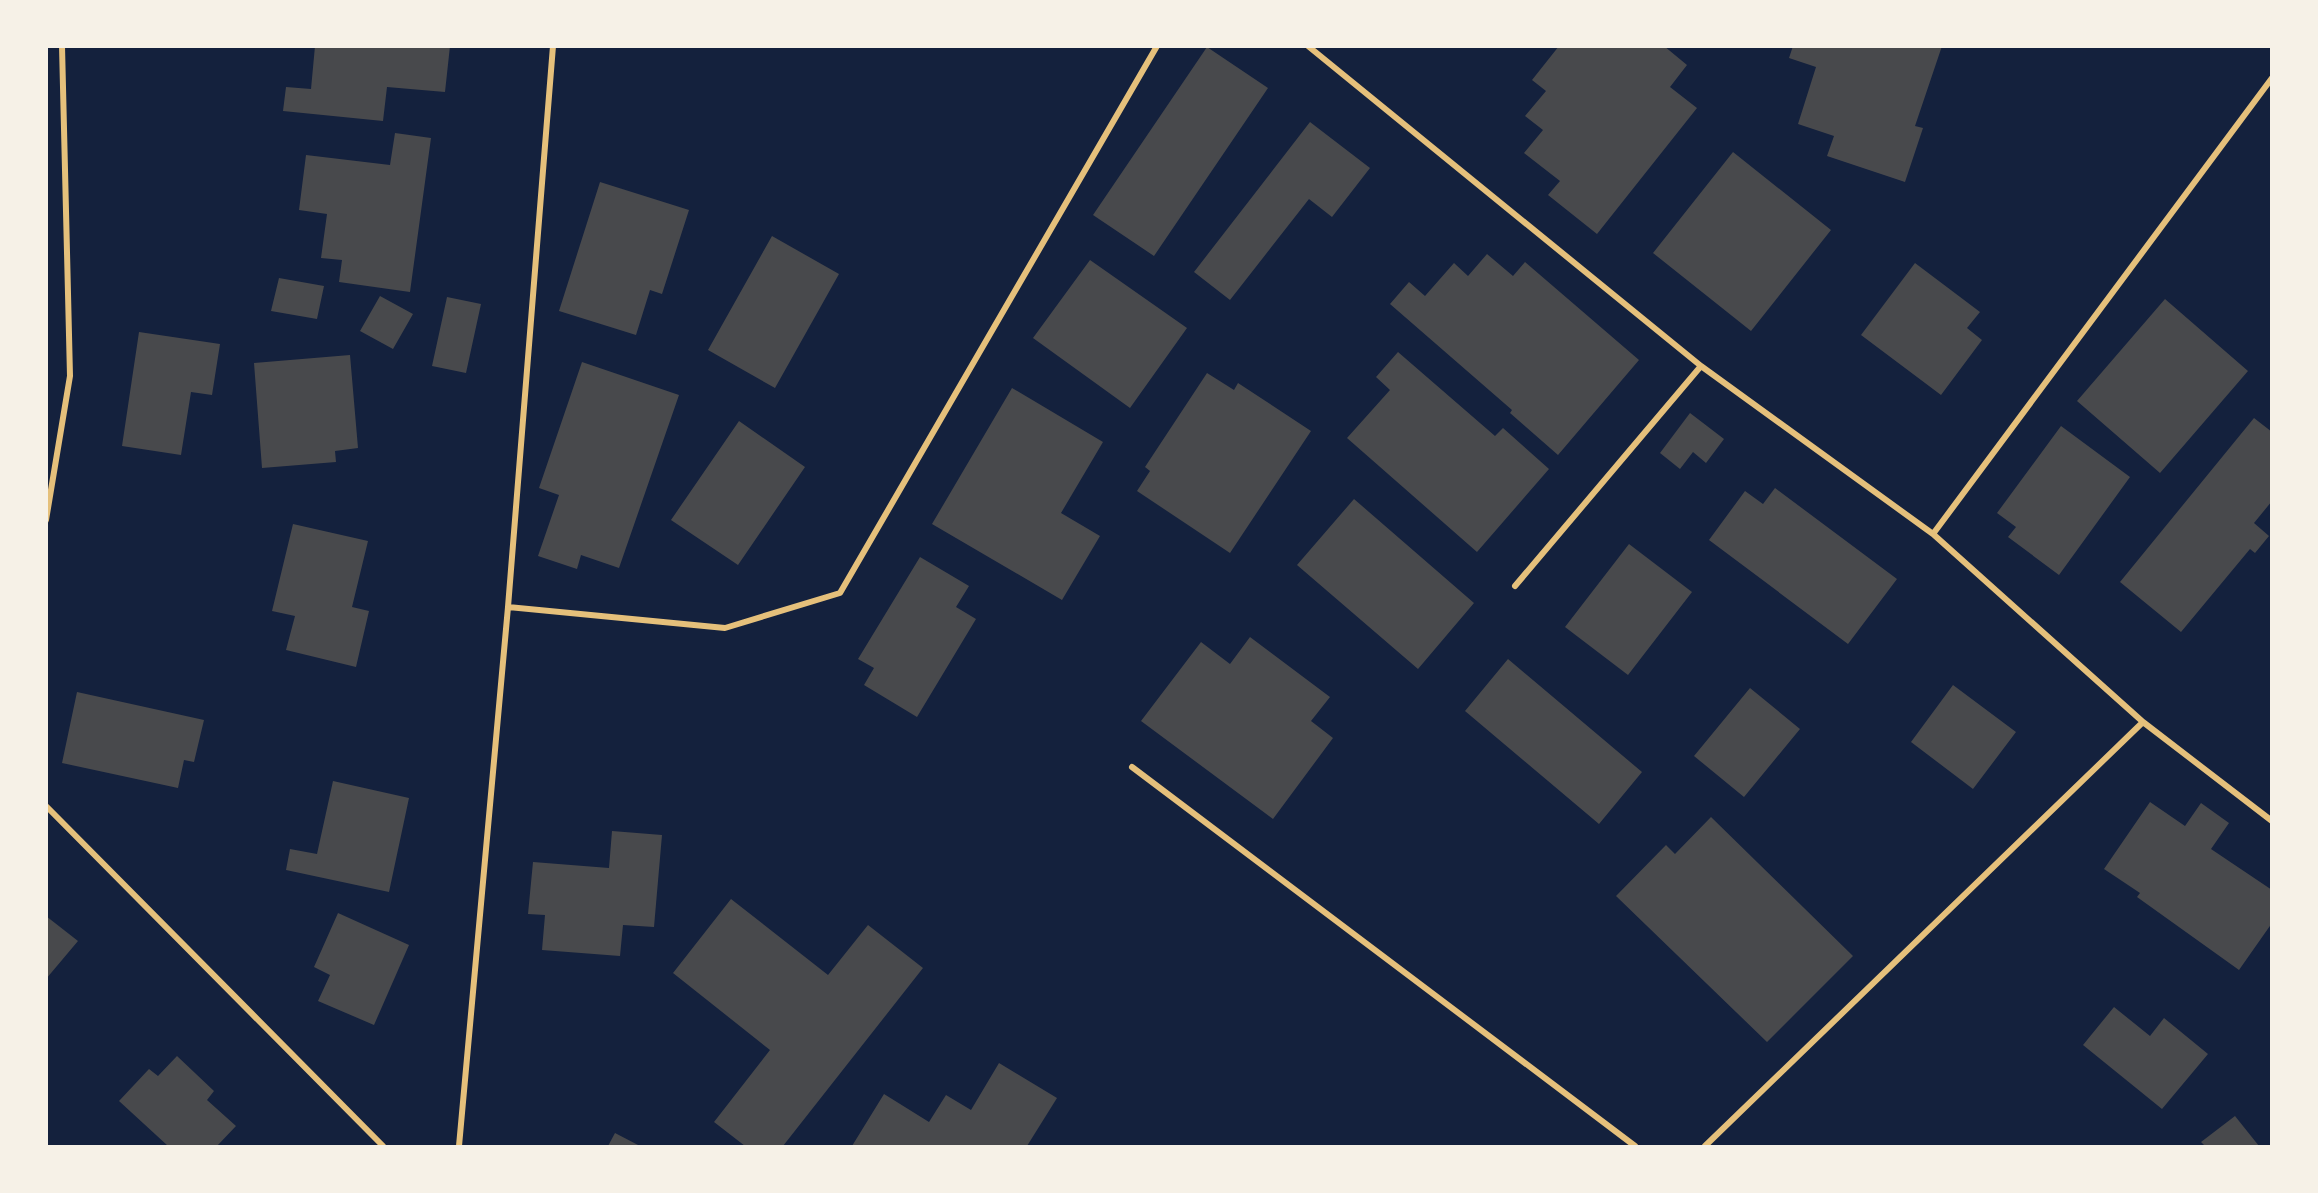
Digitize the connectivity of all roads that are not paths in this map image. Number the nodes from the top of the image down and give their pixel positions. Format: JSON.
{"nodes":[{"id":1,"x":62,"y":46,"type":"edge"},
{"id":2,"x":553,"y":46,"type":"edge"},
{"id":3,"x":1156,"y":46,"type":"edge"},
{"id":4,"x":1308,"y":46,"type":"edge"},
{"id":5,"x":2271,"y":78,"type":"edge"},
{"id":6,"x":1701,"y":366,"type":"junction"},
{"id":7,"x":46,"y":520,"type":"edge"},
{"id":8,"x":1933,"y":534,"type":"junction"},
{"id":9,"x":1515,"y":586,"type":"dead end"},
{"id":10,"x":508,"y":608,"type":"junction"},
{"id":11,"x":2143,"y":722,"type":"junction"},
{"id":12,"x":1132,"y":767,"type":"dead end"},
{"id":13,"x":46,"y":806,"type":"edge"},
{"id":14,"x":2271,"y":821,"type":"edge"},
{"id":15,"x":383,"y":1146,"type":"edge"},
{"id":16,"x":459,"y":1146,"type":"edge"},
{"id":17,"x":1635,"y":1146,"type":"edge"},
{"id":18,"x":1705,"y":1146,"type":"edge"}],
"edges":[{"from":1,"to":7,"type":"street"},
{"from":2,"to":10,"type":"street"},
{"from":3,"to":10,"type":"street"},
{"from":4,"to":6,"type":"street"},
{"from":5,"to":8,"type":"street"},
{"from":6,"to":8,"type":"street"},
{"from":6,"to":9,"type":"street"},
{"from":8,"to":11,"type":"street"},
{"from":10,"to":16,"type":"street"},
{"from":11,"to":14,"type":"street"},
{"from":11,"to":18,"type":"street"},
{"from":12,"to":17,"type":"street"},
{"from":13,"to":15,"type":"street"}]}
